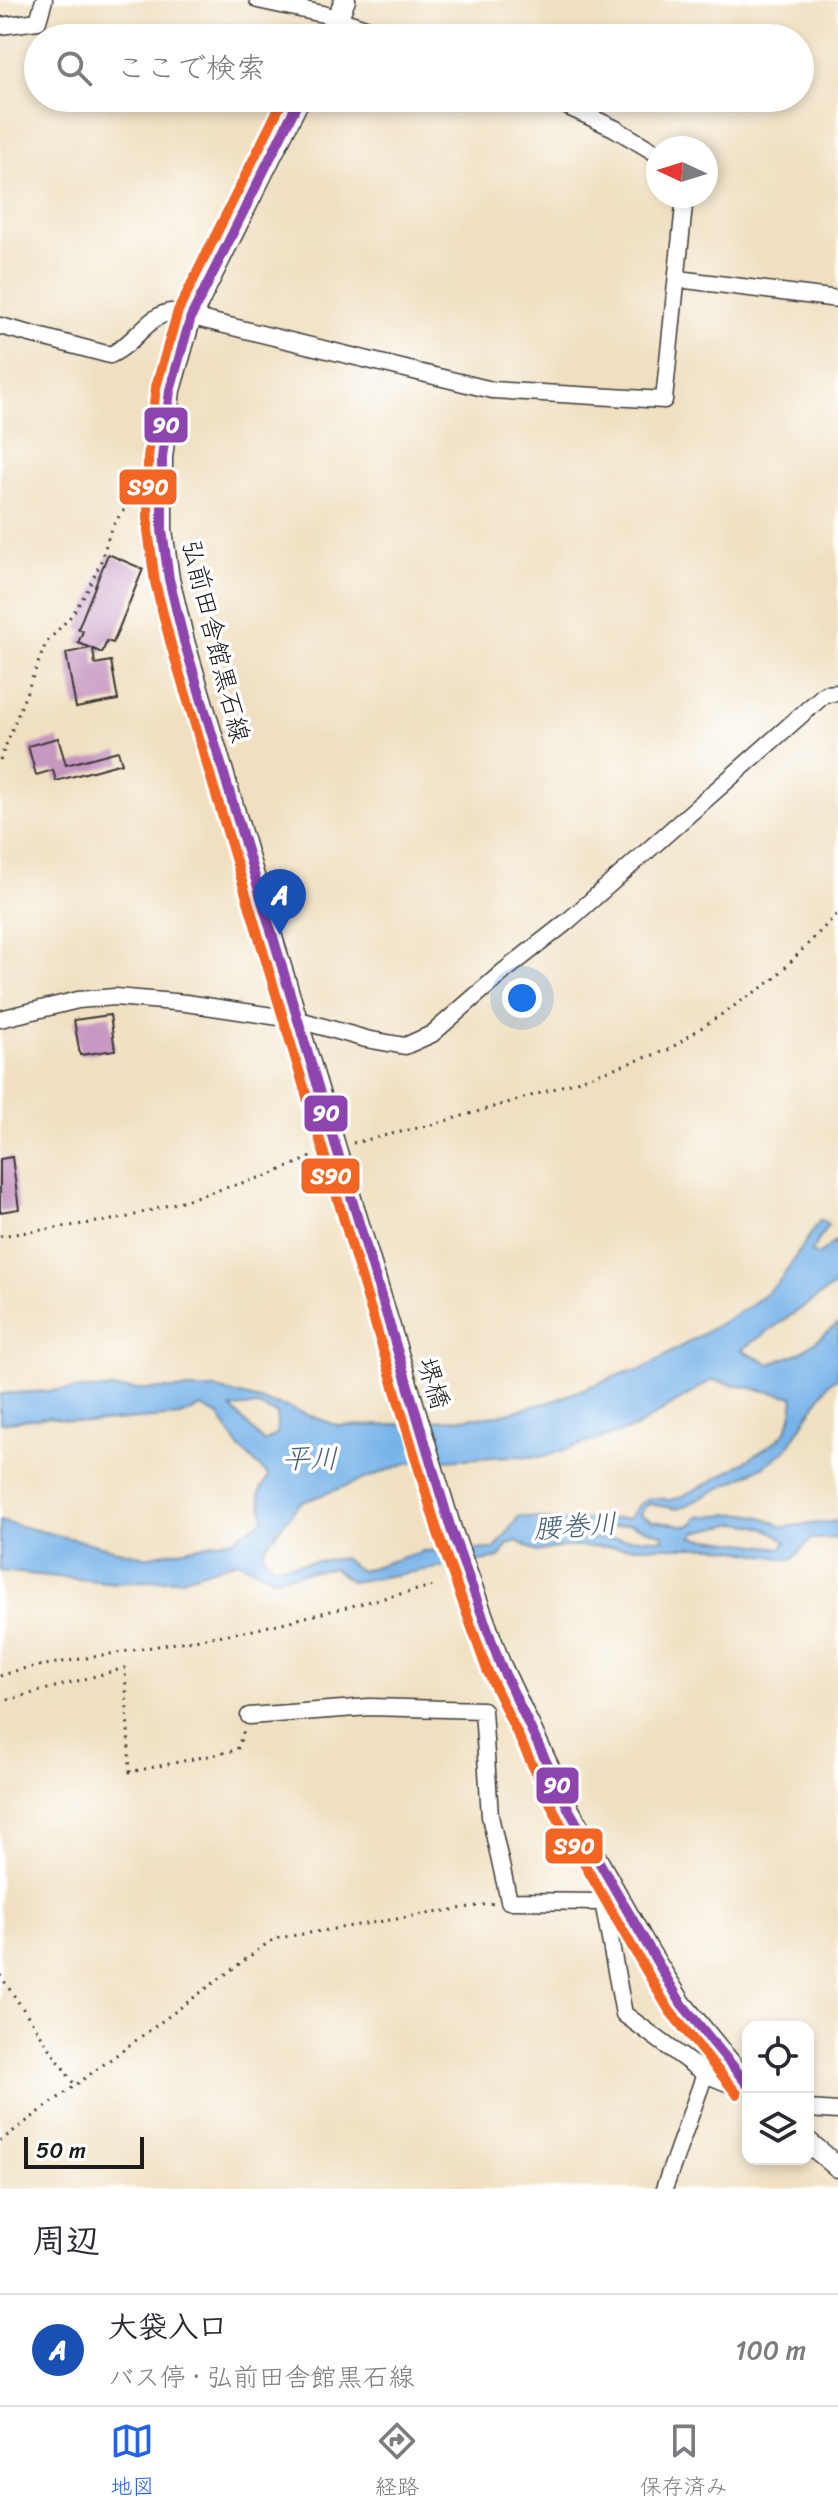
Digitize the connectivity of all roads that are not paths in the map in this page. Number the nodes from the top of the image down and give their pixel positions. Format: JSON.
{"nodes":[{"id":1,"x":44,"y":0,"type":"edge"},
{"id":2,"x":258,"y":0,"type":"edge"},
{"id":3,"x":345,"y":0,"type":"edge"},
{"id":4,"x":330,"y":24,"type":"edge"},
{"id":5,"x":336,"y":24,"type":"edge"},
{"id":6,"x":0,"y":26,"type":"edge"},
{"id":7,"x":293,"y":112,"type":"edge"},
{"id":8,"x":579,"y":112,"type":"edge"},
{"id":9,"x":646,"y":147,"type":"edge"},
{"id":10,"x":684,"y":208,"type":"edge"},
{"id":11,"x":678,"y":279,"type":"junction"},
{"id":12,"x":838,"y":299,"type":"edge"},
{"id":13,"x":191,"y":317,"type":"junction"},
{"id":14,"x":0,"y":326,"type":"edge"},
{"id":15,"x":838,"y":693,"type":"edge"},
{"id":16,"x":0,"y":1019,"type":"edge"},
{"id":17,"x":299,"y":1020,"type":"junction"},
{"id":18,"x":338,"y":1154,"type":"joint"},
{"id":19,"x":249,"y":1716,"type":"road end"},
{"id":20,"x":611,"y":1900,"type":"junction"},
{"id":21,"x":705,"y":2074,"type":"junction"},
{"id":22,"x":742,"y":2078,"type":"edge"},
{"id":23,"x":742,"y":2084,"type":"edge"},
{"id":24,"x":814,"y":2109,"type":"edge"},
{"id":25,"x":838,"y":2111,"type":"edge"},
{"id":26,"x":814,"y":2147,"type":"edge"},
{"id":27,"x":838,"y":2167,"type":"edge"},
{"id":28,"x":664,"y":2189,"type":"edge"}],
"edges":[{"from":1,"to":6,"type":"street"},
{"from":2,"to":4,"type":"street"},
{"from":3,"to":5,"type":"main road"},
{"from":7,"to":13,"type":"main road","name":"弘前田舎館黒石線"},
{"from":8,"to":9,"type":"street"},
{"from":10,"to":11,"type":"street"},
{"from":11,"to":12,"type":"street"},
{"from":11,"to":13,"type":"street"},
{"from":13,"to":14,"type":"street"},
{"from":13,"to":17,"type":"main road","name":"弘前田舎館黒石線"},
{"from":15,"to":17,"type":"street"},
{"from":16,"to":17,"type":"street"},
{"from":17,"to":18,"type":"main road","name":"弘前田舎館黒石線"},
{"from":18,"to":20,"type":"main road","name":"堺橋"},
{"from":19,"to":20,"type":"street"},
{"from":20,"to":21,"type":"street"},
{"from":20,"to":22,"type":"main road"},
{"from":21,"to":23,"type":"street"},
{"from":21,"to":28,"type":"street"},
{"from":24,"to":25,"type":"street"},
{"from":26,"to":27,"type":"main road"}]}
